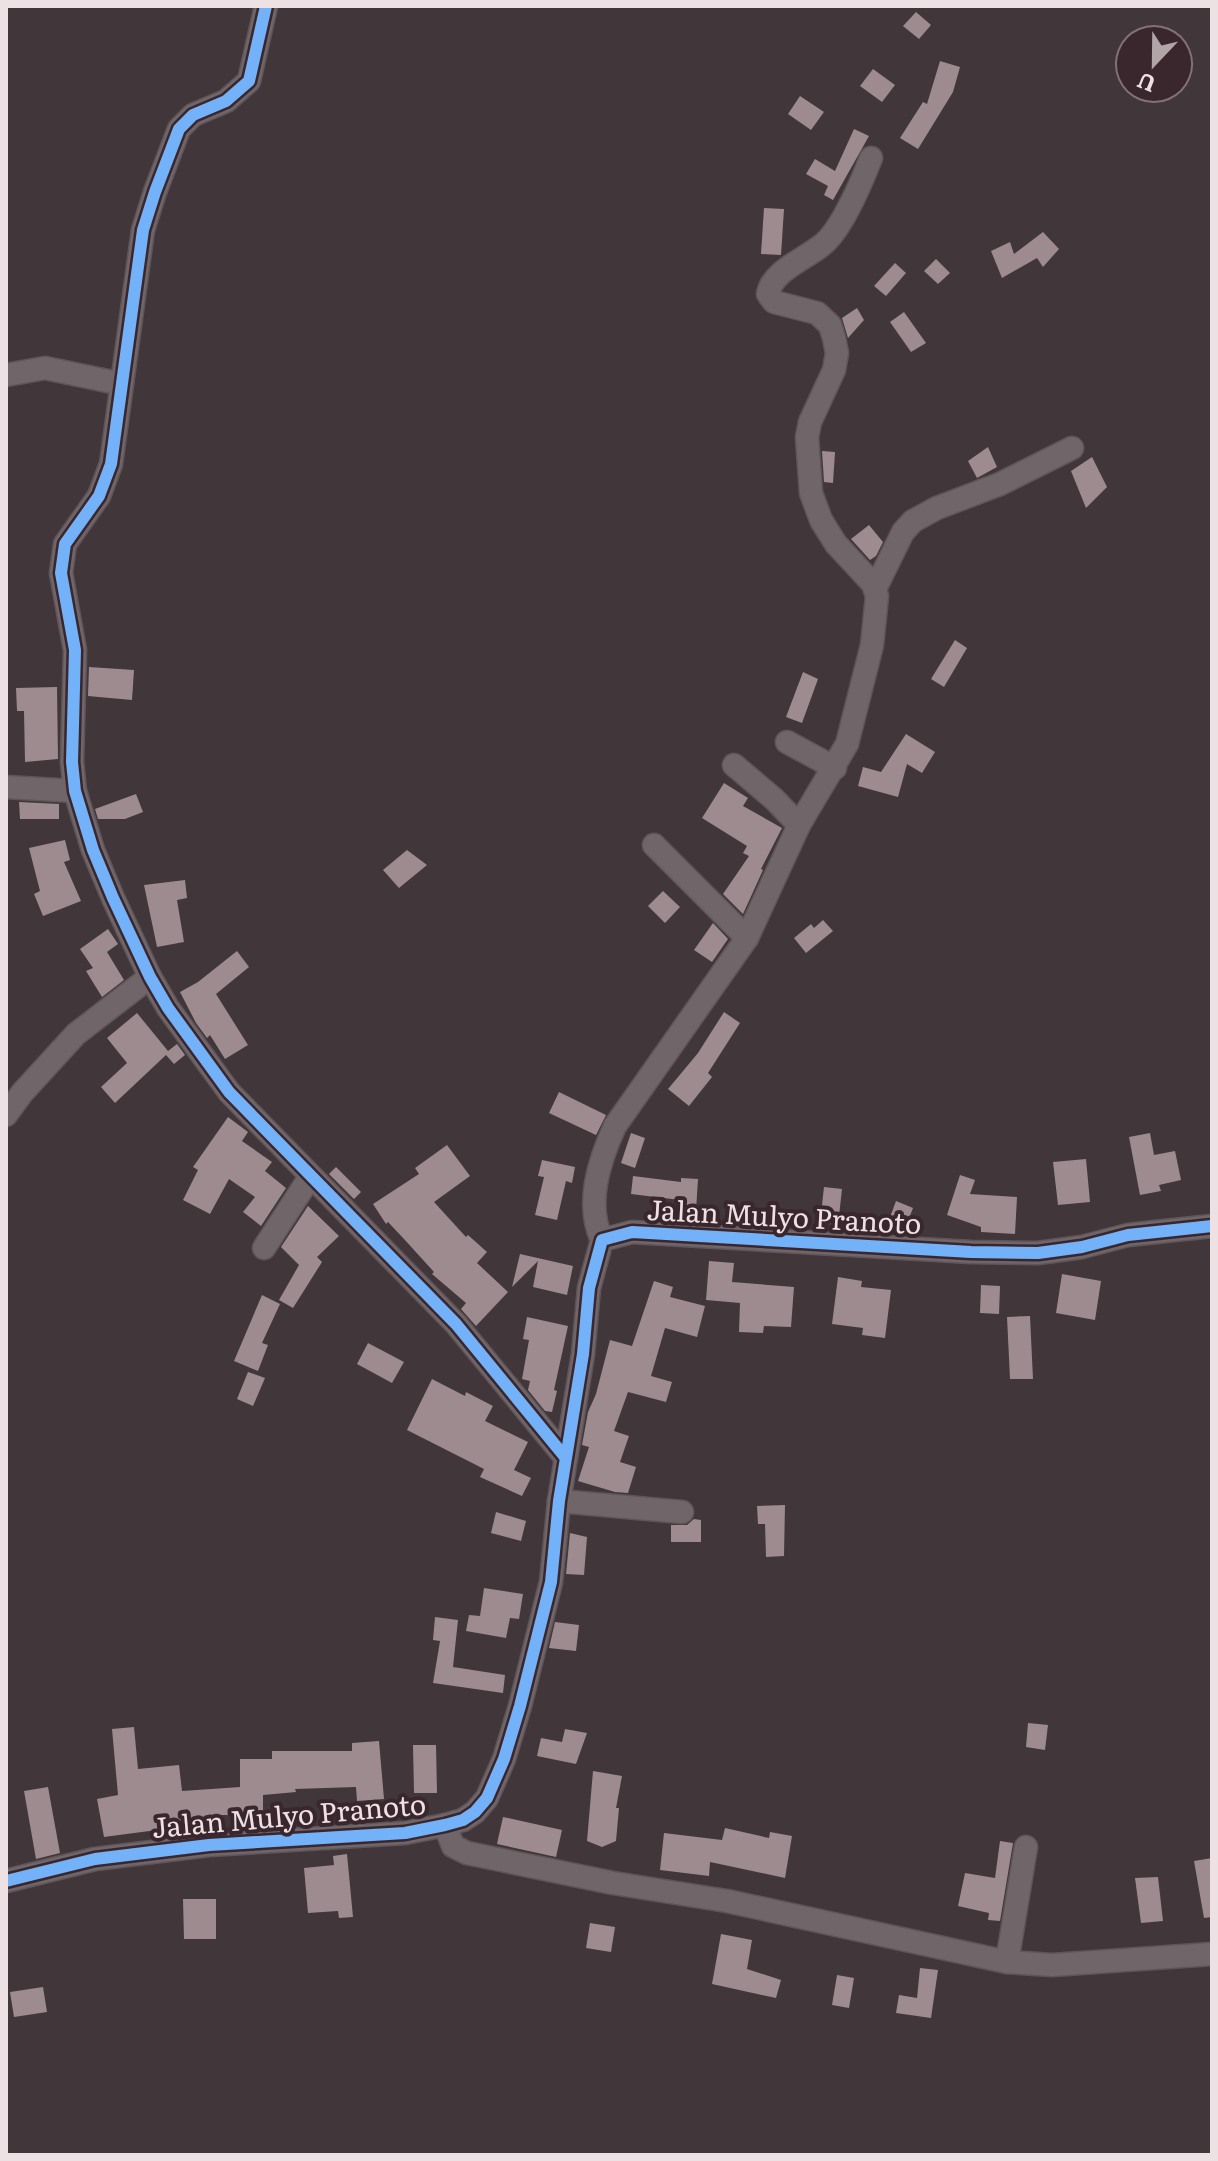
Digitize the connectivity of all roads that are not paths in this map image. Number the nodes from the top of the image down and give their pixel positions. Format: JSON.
{"nodes":[{"id":1,"x":266,"y":6,"type":"edge"},
{"id":2,"x":871,"y":158,"type":"dead end"},
{"id":3,"x":6,"y":375,"type":"edge"},
{"id":4,"x":122,"y":384,"type":"junction"},
{"id":5,"x":1072,"y":448,"type":"dead end"},
{"id":6,"x":875,"y":589,"type":"junction"},
{"id":7,"x":787,"y":742,"type":"dead end"},
{"id":8,"x":734,"y":765,"type":"dead end"},
{"id":9,"x":835,"y":768,"type":"junction"},
{"id":10,"x":6,"y":787,"type":"edge"},
{"id":11,"x":75,"y":791,"type":"junction"},
{"id":12,"x":799,"y":825,"type":"junction"},
{"id":13,"x":654,"y":845,"type":"dead end"},
{"id":14,"x":747,"y":938,"type":"junction"},
{"id":15,"x":150,"y":977,"type":"junction"},
{"id":16,"x":6,"y":1115,"type":"edge"},
{"id":17,"x":310,"y":1177,"type":"junction"},
{"id":18,"x":1212,"y":1226,"type":"edge"},
{"id":19,"x":602,"y":1240,"type":"junction"},
{"id":20,"x":264,"y":1248,"type":"dead end"},
{"id":21,"x":565,"y":1457,"type":"junction"},
{"id":22,"x":559,"y":1501,"type":"junction"},
{"id":23,"x":682,"y":1512,"type":"dead end"},
{"id":24,"x":445,"y":1825,"type":"junction"},
{"id":25,"x":1026,"y":1847,"type":"dead end"},
{"id":26,"x":6,"y":1881,"type":"edge"},
{"id":27,"x":1212,"y":1954,"type":"edge"},
{"id":28,"x":1007,"y":1962,"type":"junction"}],
"edges":[{"from":1,"to":4,"type":"street"},
{"from":2,"to":6,"type":"street"},
{"from":3,"to":4,"type":"street"},
{"from":4,"to":11,"type":"street"},
{"from":5,"to":6,"type":"street"},
{"from":6,"to":9,"type":"street"},
{"from":7,"to":9,"type":"street"},
{"from":8,"to":12,"type":"street"},
{"from":9,"to":12,"type":"street"},
{"from":10,"to":11,"type":"street"},
{"from":11,"to":15,"type":"street"},
{"from":12,"to":14,"type":"street"},
{"from":13,"to":14,"type":"street"},
{"from":14,"to":19,"type":"street"},
{"from":15,"to":16,"type":"street"},
{"from":15,"to":17,"type":"street"},
{"from":17,"to":20,"type":"street"},
{"from":17,"to":21,"type":"street"},
{"from":18,"to":19,"type":"street","name":"Jalan Mulyo Pranoto"},
{"from":19,"to":21,"type":"street","name":"Jalan Mulyo Pranoto"},
{"from":21,"to":22,"type":"street","name":"Jalan Mulyo Pranoto"},
{"from":22,"to":23,"type":"street"},
{"from":22,"to":24,"type":"street","name":"Jalan Mulyo Pranoto"},
{"from":24,"to":26,"type":"street","name":"Jalan Mulyo Pranoto"},
{"from":24,"to":28,"type":"street"},
{"from":25,"to":28,"type":"street"},
{"from":27,"to":28,"type":"street"}]}
